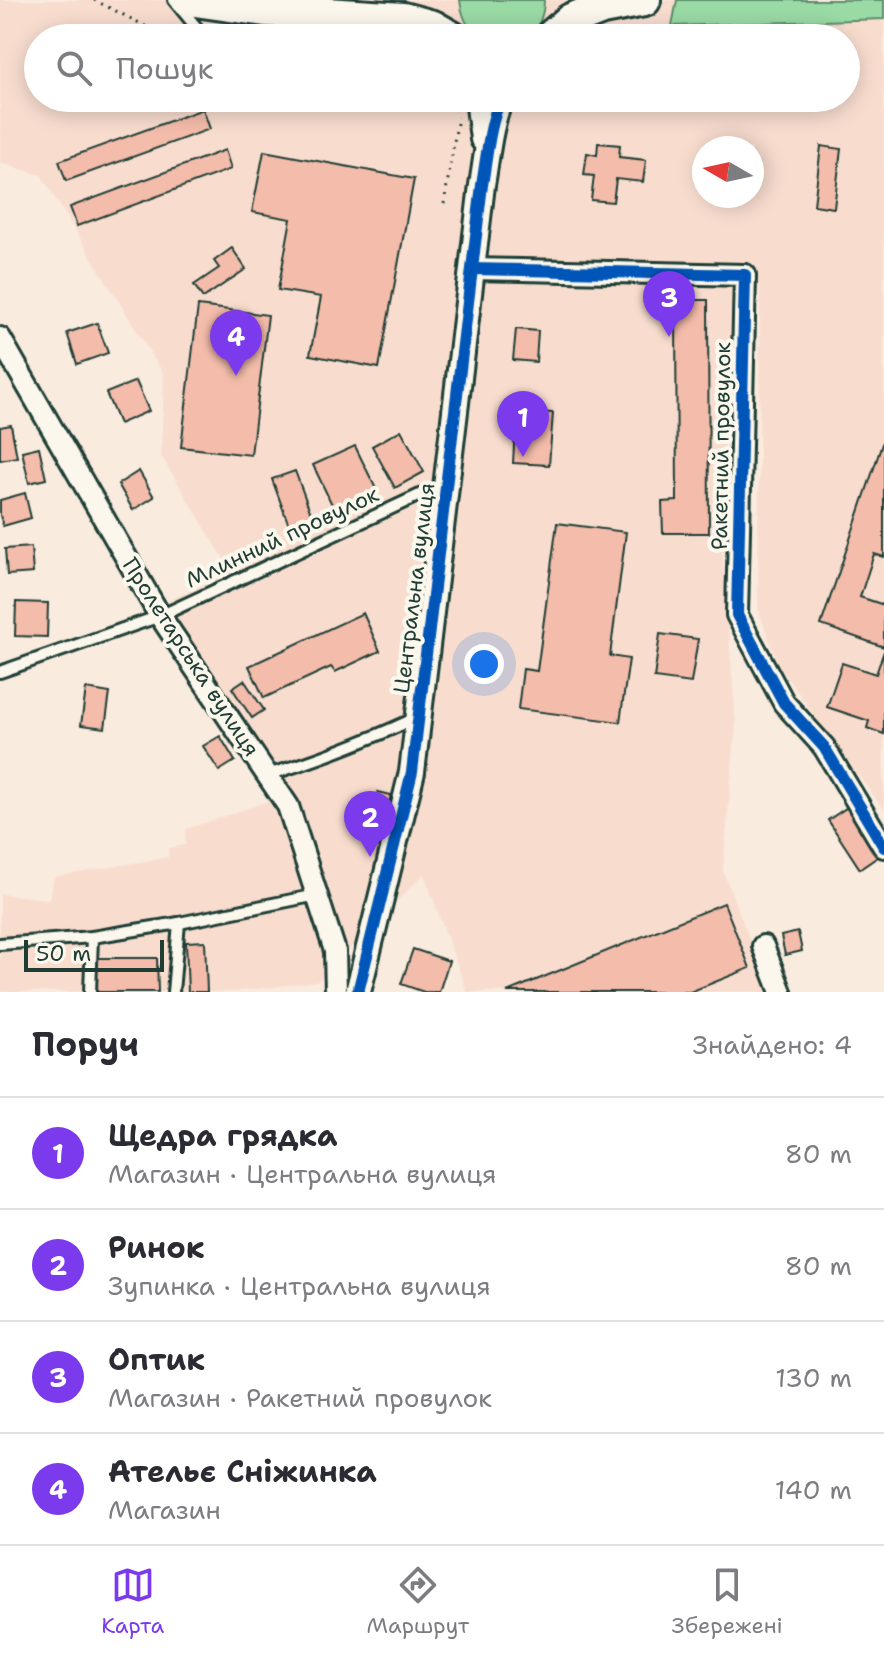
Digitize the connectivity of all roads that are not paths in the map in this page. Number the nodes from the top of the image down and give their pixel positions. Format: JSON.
{"nodes":[{"id":1,"x":174,"y":0,"type":"edge"},
{"id":2,"x":195,"y":0,"type":"edge"},
{"id":3,"x":442,"y":0,"type":"edge"},
{"id":4,"x":561,"y":0,"type":"edge"},
{"id":5,"x":644,"y":0,"type":"edge"},
{"id":6,"x":193,"y":24,"type":"edge"},
{"id":7,"x":323,"y":24,"type":"edge"},
{"id":8,"x":360,"y":24,"type":"edge"},
{"id":9,"x":422,"y":24,"type":"edge"},
{"id":10,"x":445,"y":24,"type":"edge"},
{"id":11,"x":558,"y":24,"type":"edge"},
{"id":12,"x":566,"y":24,"type":"edge"},
{"id":13,"x":480,"y":112,"type":"edge"},
{"id":14,"x":496,"y":112,"type":"edge"},
{"id":15,"x":482,"y":185,"type":"junction"},
{"id":16,"x":472,"y":269,"type":"junction"},
{"id":17,"x":0,"y":338,"type":"edge"},
{"id":18,"x":446,"y":490,"type":"junction"},
{"id":19,"x":160,"y":616,"type":"junction"},
{"id":20,"x":0,"y":672,"type":"edge"},
{"id":21,"x":418,"y":717,"type":"junction"},
{"id":22,"x":267,"y":775,"type":"junction"},
{"id":23,"x":884,"y":847,"type":"edge"},
{"id":24,"x":317,"y":895,"type":"junction"},
{"id":25,"x":179,"y":923,"type":"junction"},
{"id":26,"x":92,"y":937,"type":"junction"},
{"id":27,"x":0,"y":944,"type":"edge"},
{"id":28,"x":763,"y":946,"type":"dead end"},
{"id":29,"x":90,"y":992,"type":"edge"},
{"id":30,"x":173,"y":992,"type":"edge"},
{"id":31,"x":336,"y":992,"type":"edge"},
{"id":32,"x":358,"y":992,"type":"edge"},
{"id":33,"x":781,"y":992,"type":"edge"}],
"edges":[{"from":1,"to":6,"type":"lane"},
{"from":2,"to":7,"type":"main road"},
{"from":3,"to":10,"type":"main road"},
{"from":4,"to":11,"type":"main road"},
{"from":5,"to":12,"type":"main road"},
{"from":8,"to":9,"type":"main road"},
{"from":13,"to":15,"type":"street"},
{"from":14,"to":15,"type":"street"},
{"from":15,"to":16,"type":"street","name":"Центральна вулиця"},
{"from":16,"to":18,"type":"street","name":"Центральна вулиця"},
{"from":16,"to":23,"type":"street","name":"Ракетний провулок"},
{"from":17,"to":19,"type":"street","name":"Пролетарська вулиця"},
{"from":18,"to":19,"type":"lane","name":"Млинний провулок"},
{"from":18,"to":21,"type":"street","name":"Центральна вулиця"},
{"from":19,"to":20,"type":"lane","name":"Млинний провулок"},
{"from":19,"to":22,"type":"street","name":"Пролетарська вулиця"},
{"from":21,"to":22,"type":"lane"},
{"from":21,"to":32,"type":"street","name":"Центральна вулиця"},
{"from":22,"to":24,"type":"street","name":"Пролетарська вулиця"},
{"from":24,"to":25,"type":"lane"},
{"from":24,"to":31,"type":"street","name":"Пролетарська вулиця"},
{"from":25,"to":26,"type":"lane"},
{"from":25,"to":30,"type":"lane"},
{"from":26,"to":27,"type":"lane"},
{"from":26,"to":29,"type":"lane"},
{"from":28,"to":33,"type":"street"}]}
